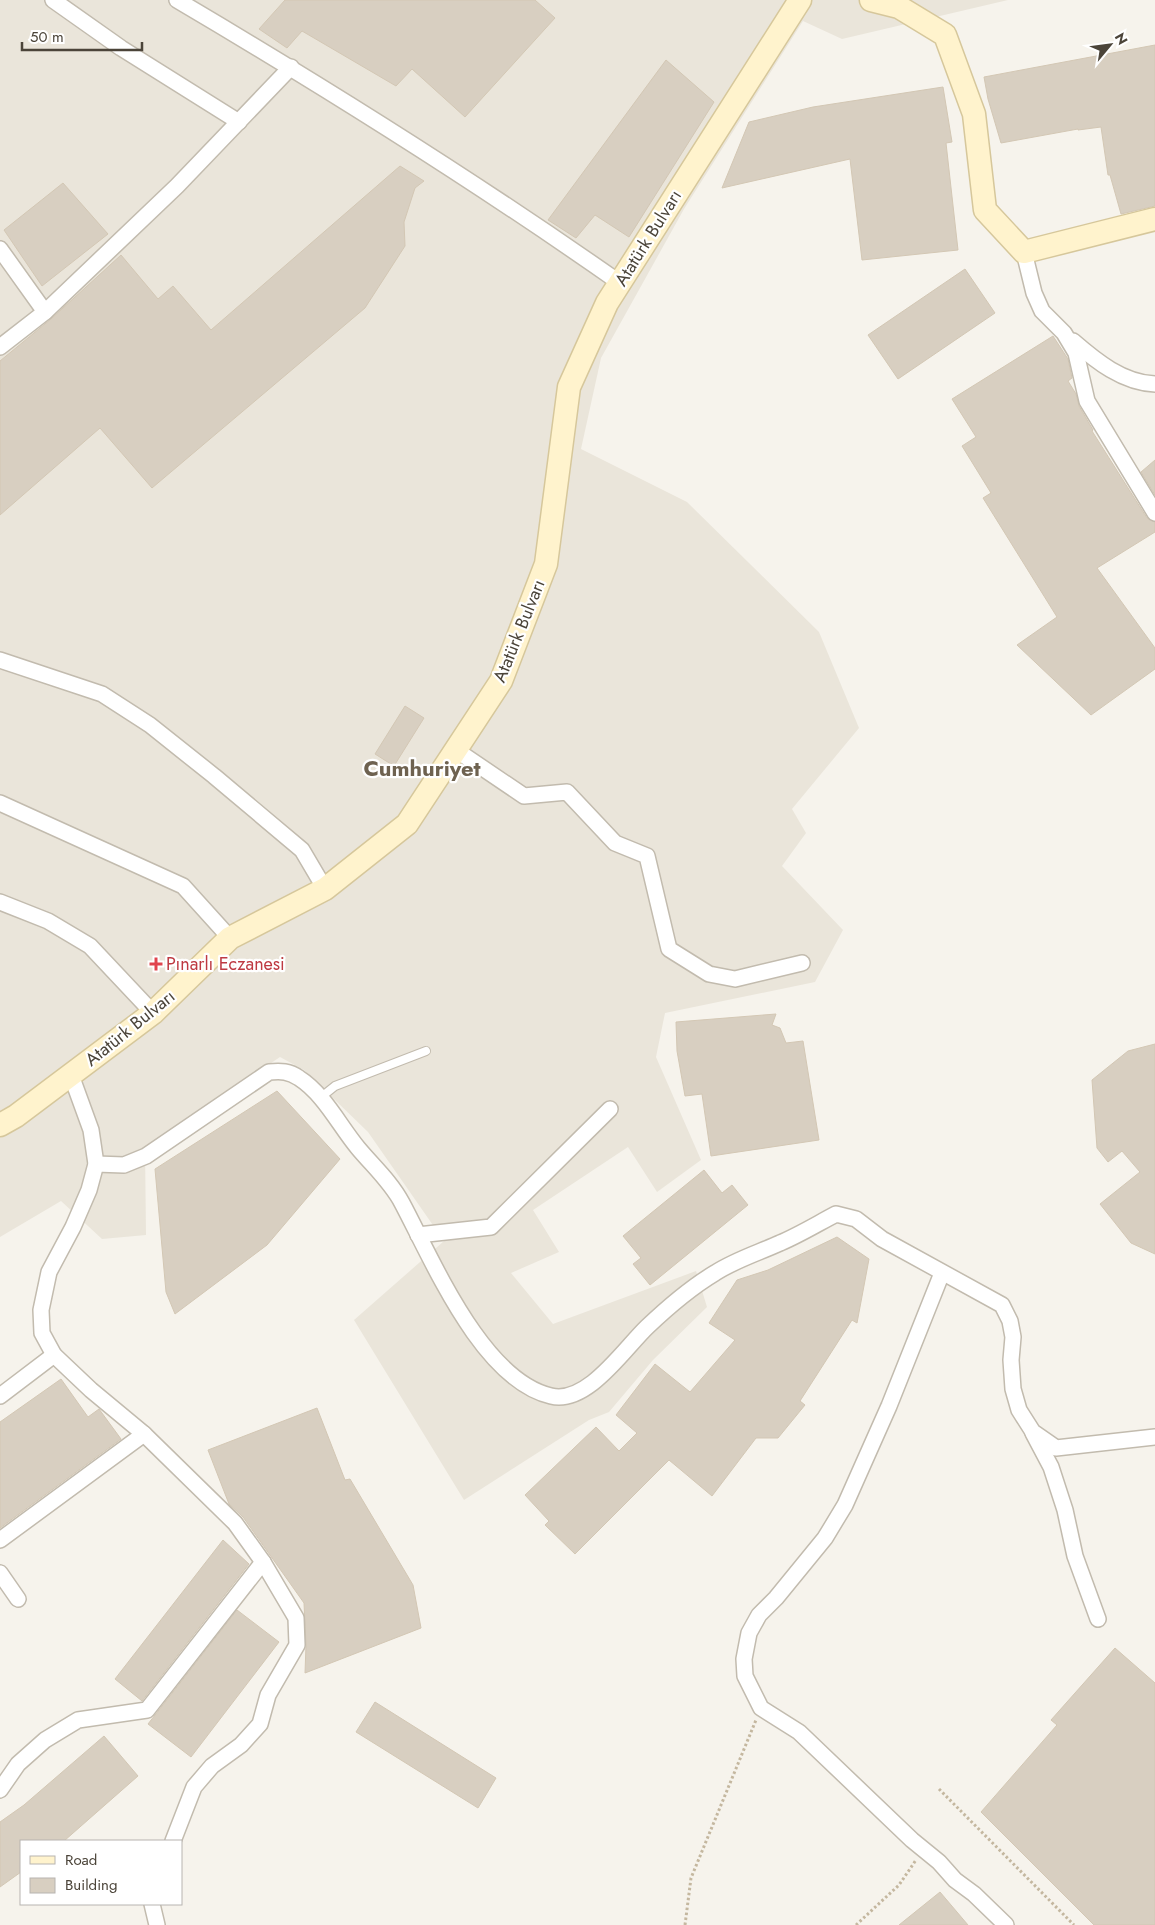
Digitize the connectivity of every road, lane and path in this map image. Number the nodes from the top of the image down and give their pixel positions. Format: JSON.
{"nodes":[{"id":1,"x":53,"y":0,"type":"edge"},
{"id":2,"x":177,"y":0,"type":"edge"},
{"id":3,"x":800,"y":0,"type":"edge"},
{"id":4,"x":871,"y":0,"type":"edge"},
{"id":5,"x":291,"y":67,"type":"junction"},
{"id":6,"x":238,"y":122,"type":"junction"},
{"id":7,"x":1155,"y":219,"type":"edge"},
{"id":8,"x":0,"y":249,"type":"edge"},
{"id":9,"x":1024,"y":252,"type":"junction"},
{"id":10,"x":620,"y":283,"type":"junction"},
{"id":11,"x":45,"y":312,"type":"junction"},
{"id":12,"x":1064,"y":333,"type":"junction"},
{"id":13,"x":0,"y":347,"type":"edge"},
{"id":14,"x":1155,"y":384,"type":"edge"},
{"id":15,"x":1155,"y":513,"type":"edge"},
{"id":16,"x":0,"y":660,"type":"edge"},
{"id":17,"x":456,"y":750,"type":"junction"},
{"id":18,"x":0,"y":803,"type":"edge"},
{"id":19,"x":324,"y":889,"type":"junction"},
{"id":20,"x":0,"y":902,"type":"edge"},
{"id":21,"x":230,"y":938,"type":"junction"},
{"id":22,"x":802,"y":963,"type":"dead end"},
{"id":23,"x":153,"y":1013,"type":"junction"},
{"id":24,"x":426,"y":1051,"type":"dead end"},
{"id":25,"x":71,"y":1075,"type":"junction"},
{"id":26,"x":320,"y":1098,"type":"junction"},
{"id":27,"x":610,"y":1109,"type":"dead end"},
{"id":28,"x":0,"y":1125,"type":"edge"},
{"id":29,"x":96,"y":1164,"type":"junction"},
{"id":30,"x":418,"y":1234,"type":"junction"},
{"id":31,"x":942,"y":1273,"type":"junction"},
{"id":32,"x":54,"y":1355,"type":"junction"},
{"id":33,"x":0,"y":1396,"type":"edge"},
{"id":34,"x":1033,"y":1432,"type":"junction"},
{"id":35,"x":144,"y":1434,"type":"junction"},
{"id":36,"x":1155,"y":1437,"type":"edge"},
{"id":37,"x":0,"y":1540,"type":"edge"},
{"id":38,"x":263,"y":1562,"type":"junction"},
{"id":39,"x":0,"y":1572,"type":"edge"},
{"id":40,"x":18,"y":1599,"type":"dead end"},
{"id":41,"x":1098,"y":1619,"type":"dead end"},
{"id":42,"x":761,"y":1708,"type":"junction"},
{"id":43,"x":939,"y":1789,"type":"dead end"},
{"id":44,"x":0,"y":1790,"type":"edge"},
{"id":45,"x":173,"y":1840,"type":"edge"},
{"id":46,"x":923,"y":1849,"type":"junction"},
{"id":47,"x":152,"y":1905,"type":"edge"},
{"id":48,"x":157,"y":1925,"type":"edge"},
{"id":49,"x":685,"y":1925,"type":"edge"},
{"id":50,"x":856,"y":1925,"type":"edge"},
{"id":51,"x":1006,"y":1925,"type":"edge"},
{"id":52,"x":1074,"y":1925,"type":"edge"}],
"edges":[{"from":1,"to":6,"type":"street"},
{"from":2,"to":5,"type":"street"},
{"from":3,"to":10,"type":"street","name":"Atatürk Bulvarı"},
{"from":4,"to":9,"type":"street"},
{"from":5,"to":6,"type":"street"},
{"from":5,"to":10,"type":"street"},
{"from":6,"to":11,"type":"street"},
{"from":7,"to":9,"type":"street"},
{"from":8,"to":11,"type":"street"},
{"from":9,"to":12,"type":"street"},
{"from":10,"to":17,"type":"street","name":"Atatürk Bulvarı"},
{"from":11,"to":13,"type":"street"},
{"from":12,"to":14,"type":"street"},
{"from":12,"to":15,"type":"street"},
{"from":16,"to":19,"type":"street"},
{"from":17,"to":19,"type":"street","name":"Atatürk Bulvarı"},
{"from":17,"to":22,"type":"street"},
{"from":18,"to":21,"type":"street"},
{"from":19,"to":21,"type":"street","name":"Atatürk Bulvarı"},
{"from":20,"to":23,"type":"street"},
{"from":21,"to":23,"type":"street","name":"Atatürk Bulvarı"},
{"from":23,"to":25,"type":"street","name":"Atatürk Bulvarı"},
{"from":24,"to":26,"type":"lane"},
{"from":25,"to":28,"type":"street","name":"Atatürk Bulvarı"},
{"from":25,"to":29,"type":"street"},
{"from":26,"to":29,"type":"street"},
{"from":26,"to":30,"type":"street"},
{"from":27,"to":30,"type":"street"},
{"from":29,"to":32,"type":"street"},
{"from":30,"to":31,"type":"street"},
{"from":31,"to":34,"type":"street"},
{"from":31,"to":42,"type":"street"},
{"from":32,"to":33,"type":"street"},
{"from":32,"to":35,"type":"street"},
{"from":34,"to":36,"type":"street"},
{"from":34,"to":41,"type":"street"},
{"from":35,"to":37,"type":"street"},
{"from":35,"to":38,"type":"street"},
{"from":38,"to":44,"type":"street"},
{"from":38,"to":45,"type":"street"},
{"from":39,"to":40,"type":"street"},
{"from":42,"to":46,"type":"street"},
{"from":42,"to":49,"type":"path"},
{"from":43,"to":52,"type":"path"},
{"from":46,"to":50,"type":"path"},
{"from":46,"to":51,"type":"street"},
{"from":47,"to":48,"type":"street"}]}
